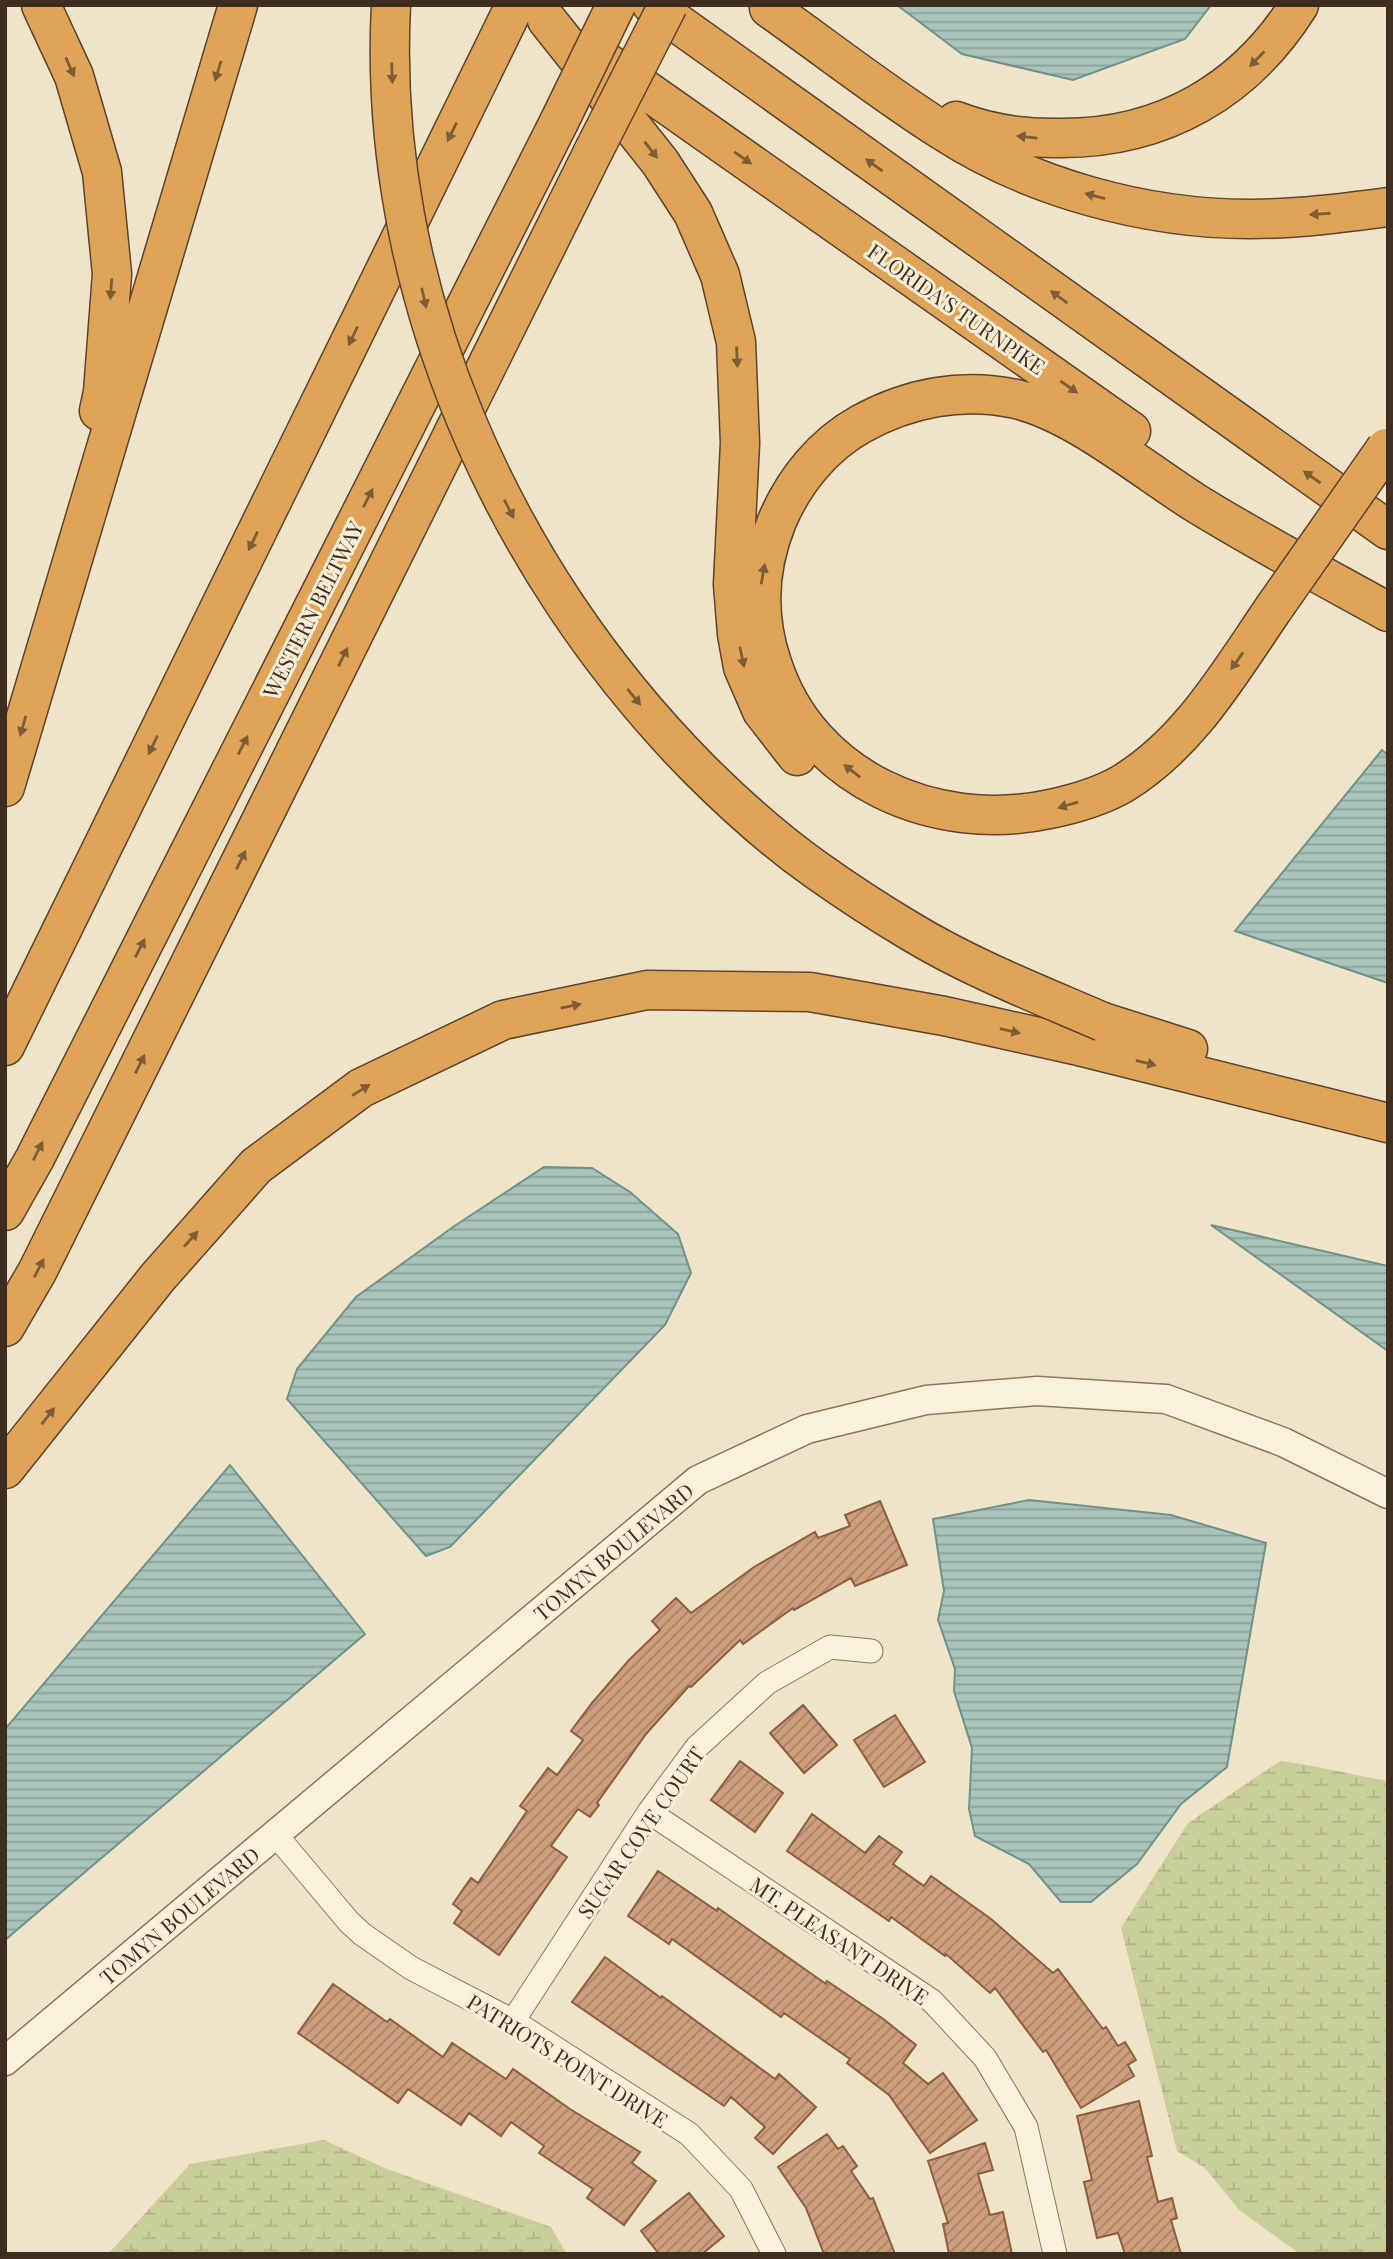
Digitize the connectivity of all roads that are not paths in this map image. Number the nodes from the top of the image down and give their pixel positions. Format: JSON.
{"nodes":[{"id":1,"x":41,"y":5,"type":"edge"},
{"id":2,"x":238,"y":5,"type":"edge"},
{"id":3,"x":391,"y":5,"type":"edge"},
{"id":4,"x":617,"y":5,"type":"edge"},
{"id":5,"x":652,"y":5,"type":"edge"},
{"id":6,"x":668,"y":5,"type":"edge"},
{"id":7,"x":1299,"y":5,"type":"edge"},
{"id":8,"x":767,"y":7,"type":"edge"},
{"id":9,"x":529,"y":10,"type":"edge"},
{"id":10,"x":1388,"y":207,"type":"edge"},
{"id":11,"x":1387,"y":447,"type":"edge"},
{"id":12,"x":1388,"y":492,"type":"edge"},
{"id":13,"x":1388,"y":530,"type":"edge"},
{"id":14,"x":1388,"y":612,"type":"edge"},
{"id":15,"x":1286,"y":613,"type":"junction"},
{"id":16,"x":41,"y":665,"type":"junction"},
{"id":17,"x":5,"y":787,"type":"edge"},
{"id":18,"x":1091,"y":1034,"type":"junction"},
{"id":19,"x":5,"y":1046,"type":"edge"},
{"id":20,"x":1388,"y":1111,"type":"edge"},
{"id":21,"x":1388,"y":1123,"type":"edge"},
{"id":22,"x":5,"y":1211,"type":"edge"},
{"id":23,"x":5,"y":1327,"type":"edge"},
{"id":24,"x":5,"y":1469,"type":"edge"},
{"id":25,"x":1388,"y":1494,"type":"edge"},
{"id":26,"x":871,"y":1651,"type":"dead end"},
{"id":27,"x":649,"y":1812,"type":"junction"},
{"id":28,"x":275,"y":1834,"type":"junction"},
{"id":29,"x":513,"y":2021,"type":"junction"},
{"id":30,"x":5,"y":2061,"type":"edge"},
{"id":31,"x":774,"y":2254,"type":"edge"},
{"id":32,"x":1055,"y":2254,"type":"edge"}],
"edges":[{"from":1,"to":16,"type":"highway","one_way":true},
{"from":2,"to":16,"type":"highway","one_way":true},
{"from":3,"to":18,"type":"highway","one_way":true,"bridge":true},
{"from":22,"to":4,"type":"highway","name":"WESTERN BELTWAY","one_way":true,"bridge":true},
{"from":13,"to":5,"type":"highway","one_way":true},
{"from":23,"to":6,"type":"highway","one_way":true,"bridge":true},
{"from":7,"to":8,"type":"highway","one_way":true},
{"from":10,"to":8,"type":"highway","one_way":true},
{"from":9,"to":14,"type":"highway","name":"FLORIDA'S TURNPIKE","one_way":true},
{"from":9,"to":15,"type":"highway","one_way":true},
{"from":9,"to":19,"type":"highway","one_way":true},
{"from":11,"to":15,"type":"highway","bridge":true},
{"from":12,"to":15,"type":"highway"},
{"from":15,"to":14,"type":"highway","one_way":true},
{"from":16,"to":17,"type":"highway","one_way":true},
{"from":18,"to":20,"type":"highway"},
{"from":18,"to":21,"type":"highway","one_way":true},
{"from":24,"to":18,"type":"highway","one_way":true},
{"from":25,"to":28,"type":"street","name":"TOMYN BOULEVARD"},
{"from":26,"to":27,"type":"street","name":"SUGAR COVE COURT"},
{"from":27,"to":29,"type":"street","name":"SUGAR COVE COURT"},
{"from":27,"to":32,"type":"street","name":"MT. PLEASANT DRIVE"},
{"from":28,"to":29,"type":"street","name":"PATRIOTS POINT DRIVE"},
{"from":28,"to":30,"type":"street","name":"TOMYN BOULEVARD"},
{"from":29,"to":31,"type":"street","name":"PATRIOTS POINT DRIVE"}]}
